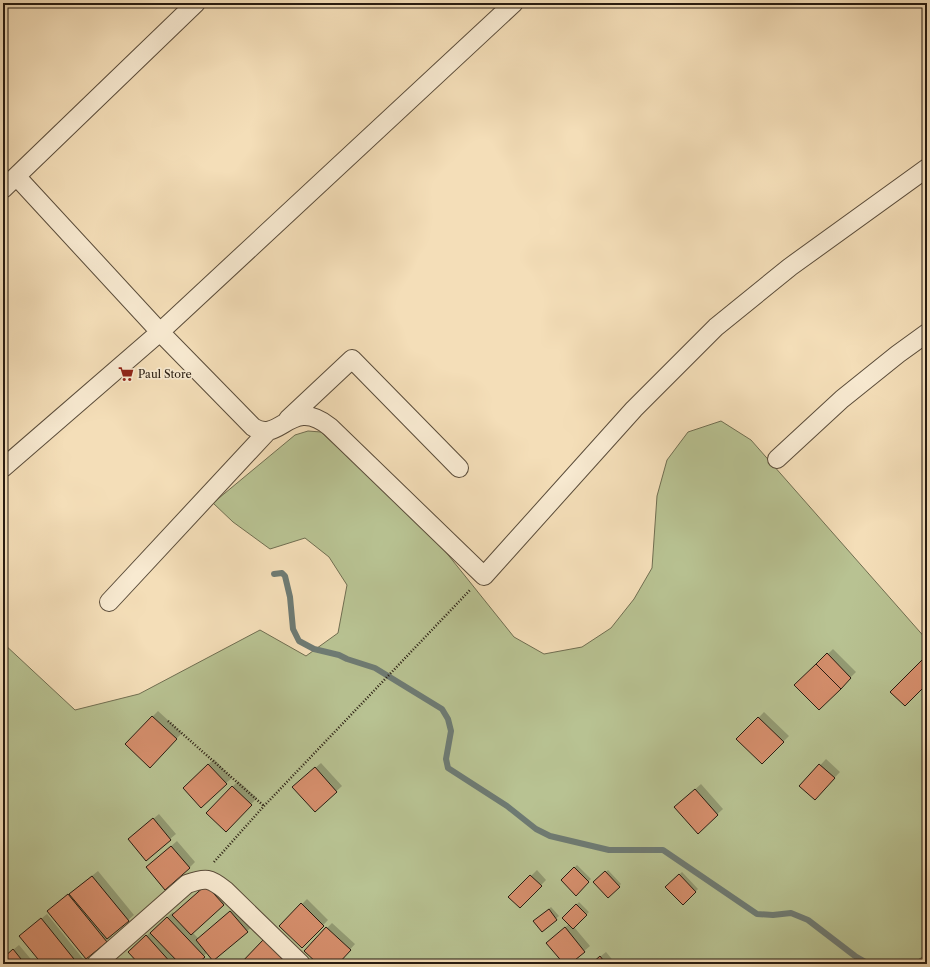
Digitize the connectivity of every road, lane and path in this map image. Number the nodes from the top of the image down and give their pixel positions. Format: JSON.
{"nodes":[{"id":1,"x":196,"y":3,"type":"edge"},
{"id":2,"x":514,"y":3,"type":"edge"},
{"id":3,"x":927,"y":168,"type":"edge"},
{"id":4,"x":16,"y":177,"type":"junction"},
{"id":5,"x":3,"y":189,"type":"edge"},
{"id":6,"x":160,"y":332,"type":"junction"},
{"id":7,"x":927,"y":333,"type":"edge"},
{"id":8,"x":274,"y":429,"type":"junction"},
{"id":9,"x":777,"y":459,"type":"dead end"},
{"id":10,"x":3,"y":468,"type":"edge"},
{"id":11,"x":459,"y":468,"type":"dead end"},
{"id":12,"x":484,"y":576,"type":"junction"},
{"id":13,"x":109,"y":602,"type":"dead end"},
{"id":14,"x":168,"y":721,"type":"dead end"},
{"id":15,"x":264,"y":806,"type":"junction"},
{"id":16,"x":200,"y":879,"type":"junction"},
{"id":17,"x":96,"y":964,"type":"edge"},
{"id":18,"x":301,"y":964,"type":"edge"}],
"edges":[{"from":1,"to":4,"type":"street"},
{"from":2,"to":6,"type":"street"},
{"from":3,"to":12,"type":"street"},
{"from":4,"to":5,"type":"street"},
{"from":4,"to":6,"type":"street"},
{"from":6,"to":8,"type":"street"},
{"from":6,"to":10,"type":"street"},
{"from":7,"to":9,"type":"street"},
{"from":8,"to":11,"type":"street"},
{"from":8,"to":12,"type":"street"},
{"from":8,"to":13,"type":"street"},
{"from":12,"to":15,"type":"path"},
{"from":14,"to":15,"type":"path"},
{"from":15,"to":16,"type":"path"},
{"from":16,"to":17,"type":"street"},
{"from":16,"to":18,"type":"street"}]}
